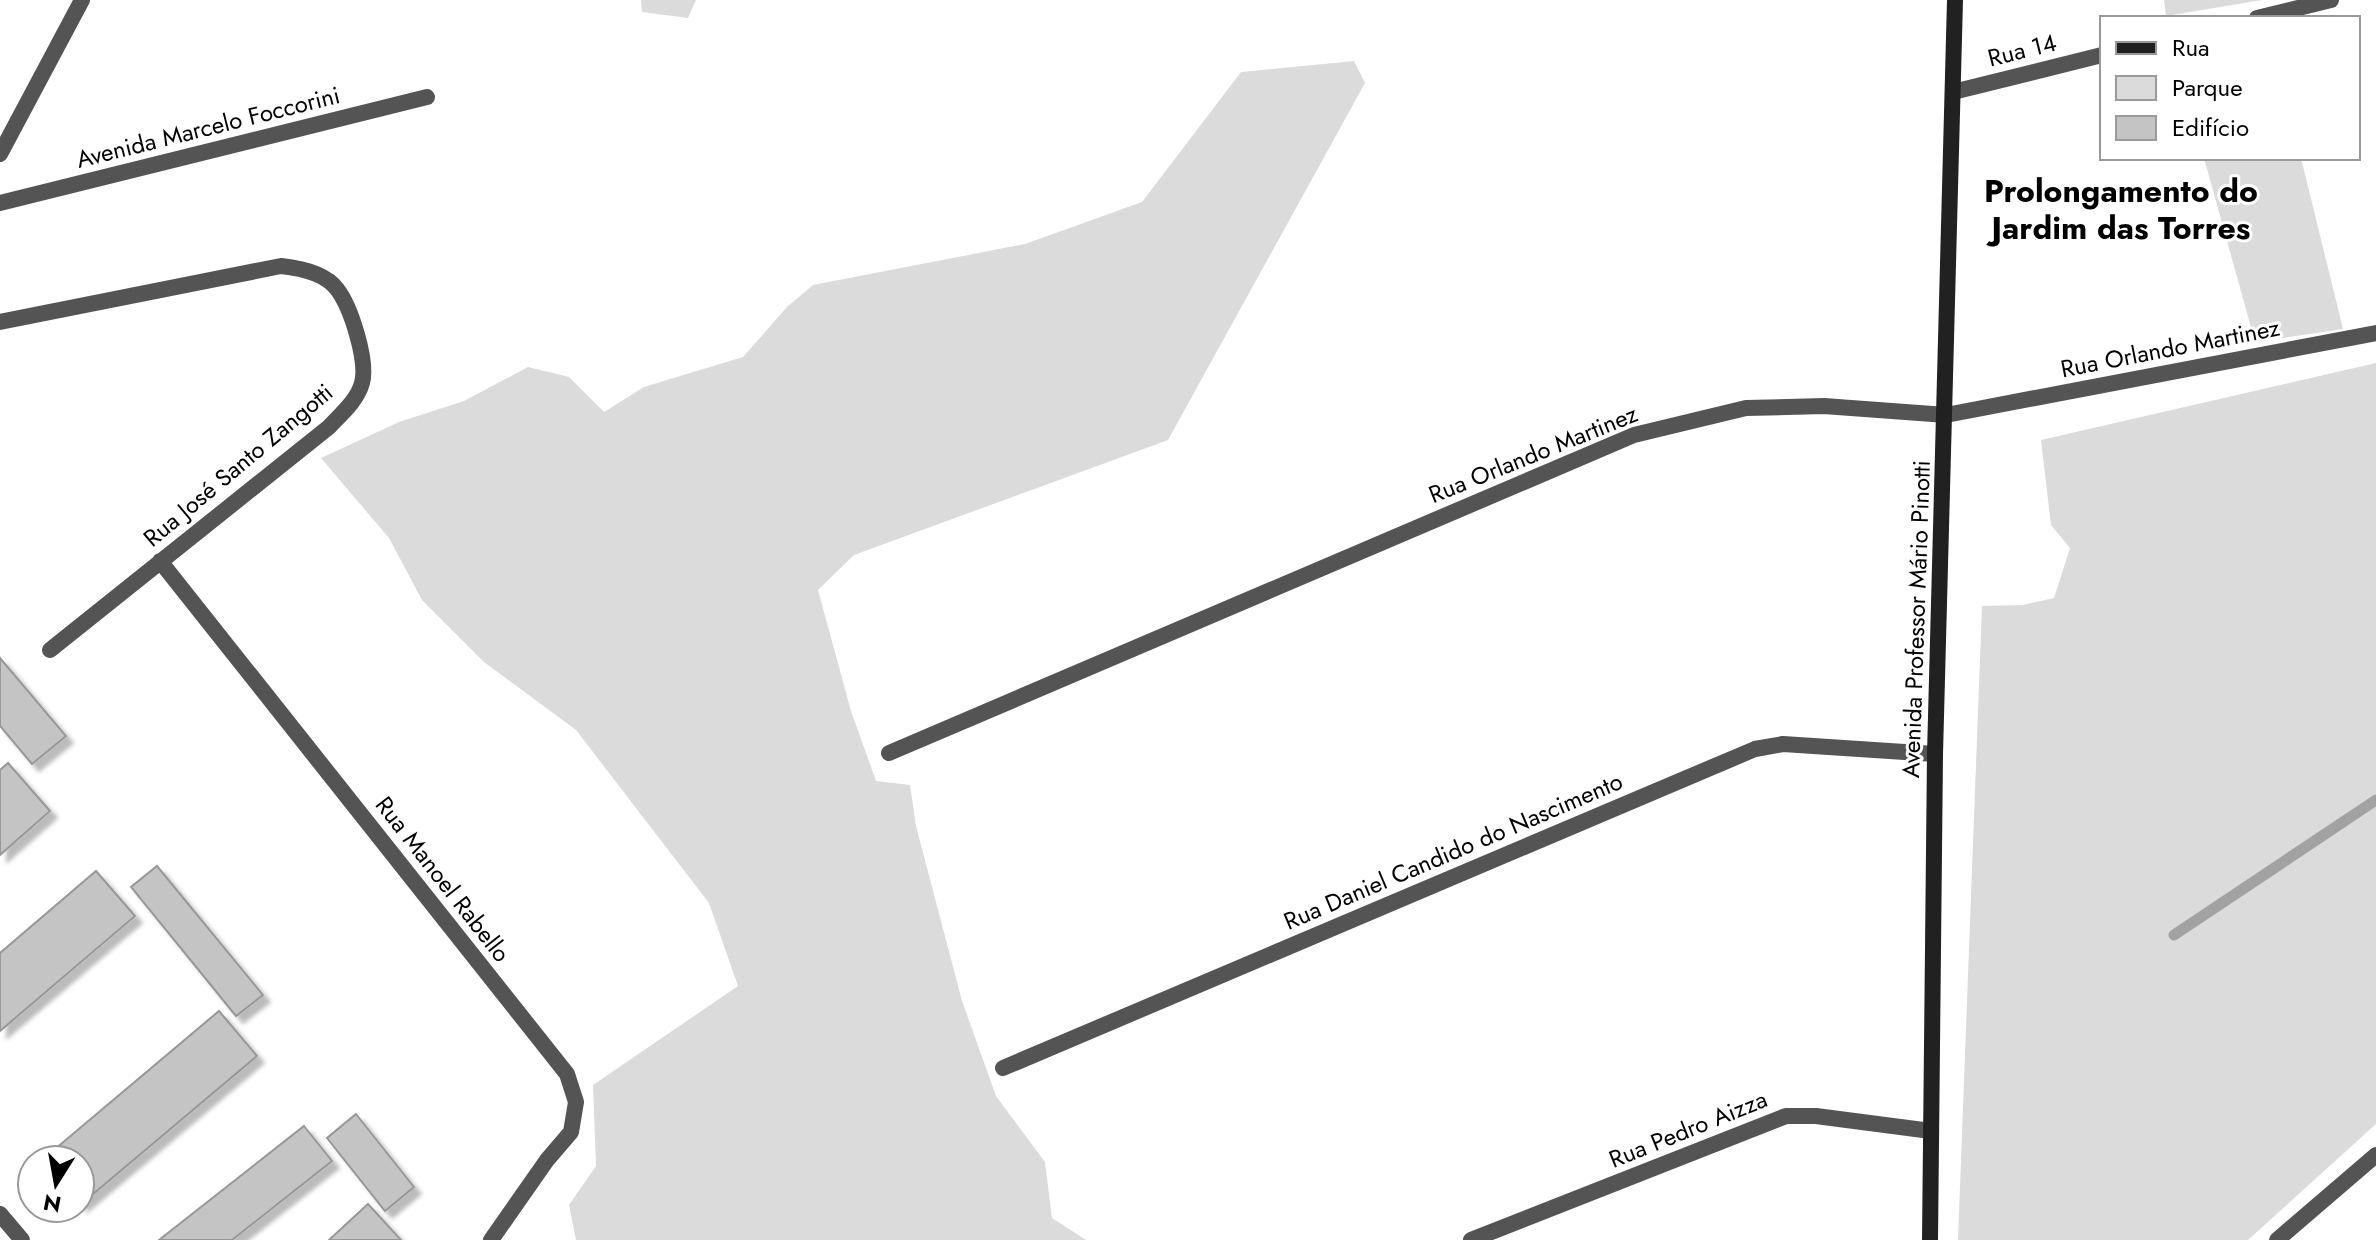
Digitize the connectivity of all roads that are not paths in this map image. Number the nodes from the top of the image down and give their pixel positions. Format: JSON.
{"nodes":[{"id":1,"x":82,"y":0,"type":"edge"},
{"id":2,"x":1955,"y":0,"type":"edge"},
{"id":3,"x":2331,"y":0,"type":"edge"},
{"id":4,"x":2265,"y":16,"type":"edge"},
{"id":5,"x":2100,"y":55,"type":"edge"},
{"id":6,"x":1953,"y":92,"type":"junction"},
{"id":7,"x":427,"y":97,"type":"dead end"},
{"id":8,"x":0,"y":154,"type":"edge"},
{"id":9,"x":0,"y":203,"type":"edge"},
{"id":10,"x":0,"y":322,"type":"edge"},
{"id":11,"x":2376,"y":333,"type":"edge"},
{"id":12,"x":1946,"y":415,"type":"junction"},
{"id":13,"x":160,"y":561,"type":"junction"},
{"id":14,"x":50,"y":650,"type":"dead end"},
{"id":15,"x":889,"y":753,"type":"dead end"},
{"id":16,"x":1935,"y":754,"type":"junction"},
{"id":17,"x":1003,"y":1068,"type":"dead end"},
{"id":18,"x":1931,"y":1131,"type":"junction"},
{"id":19,"x":2376,"y":1155,"type":"edge"},
{"id":20,"x":0,"y":1214,"type":"edge"},
{"id":21,"x":22,"y":1240,"type":"edge"},
{"id":22,"x":491,"y":1240,"type":"edge"},
{"id":23,"x":1471,"y":1240,"type":"edge"},
{"id":24,"x":1930,"y":1240,"type":"edge"},
{"id":25,"x":2277,"y":1240,"type":"edge"}],
"edges":[{"from":1,"to":8,"type":"street"},
{"from":2,"to":6,"type":"street","name":"Avenida Professor Mário Pinotti"},
{"from":3,"to":4,"type":"street"},
{"from":5,"to":6,"type":"street","name":"Rua 14"},
{"from":6,"to":12,"type":"street","name":"Avenida Professor Mário Pinotti"},
{"from":7,"to":9,"type":"street","name":"Avenida Marcelo Foccorini"},
{"from":10,"to":13,"type":"street","name":"Rua José Santo Zangotti"},
{"from":11,"to":12,"type":"street","name":"Rua Orlando Martinez"},
{"from":12,"to":15,"type":"street","name":"Rua Orlando Martinez"},
{"from":12,"to":16,"type":"street","name":"Avenida Professor Mário Pinotti"},
{"from":13,"to":14,"type":"street","name":"Rua José Santo Zangotti"},
{"from":13,"to":22,"type":"street","name":"Rua Manoel Rabello"},
{"from":16,"to":17,"type":"street","name":"Rua Daniel Candido do Nascimento"},
{"from":16,"to":18,"type":"street","name":"Avenida Professor Mário Pinotti"},
{"from":18,"to":23,"type":"street","name":"Rua Pedro Aizza"},
{"from":18,"to":24,"type":"street","name":"Avenida Professor Mário Pinotti"},
{"from":19,"to":25,"type":"street"},
{"from":20,"to":21,"type":"street"}]}
